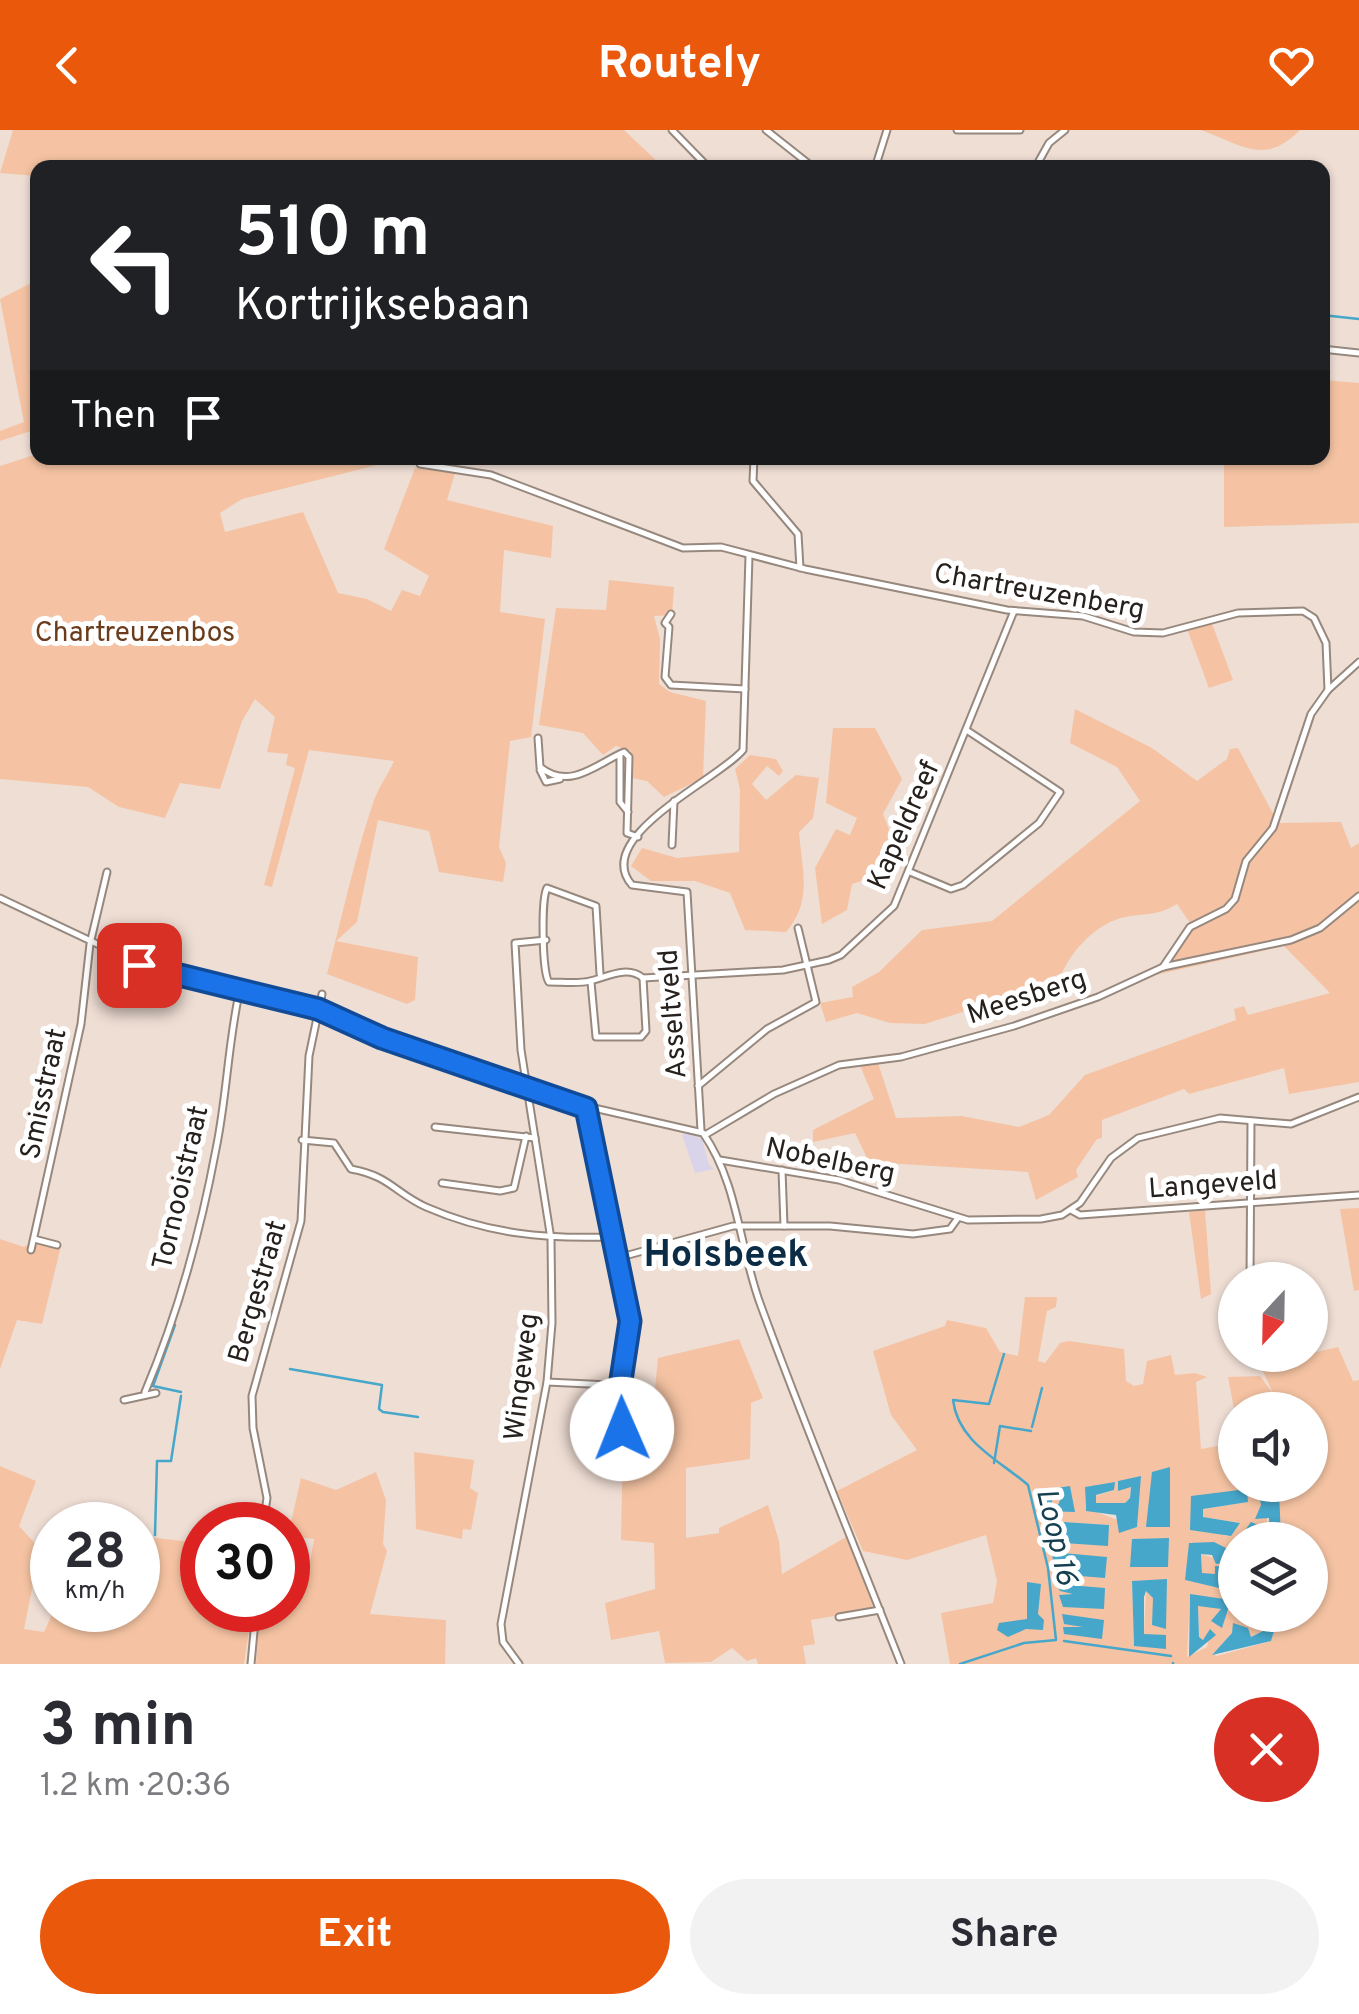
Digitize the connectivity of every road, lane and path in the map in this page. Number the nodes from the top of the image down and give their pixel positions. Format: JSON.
{"nodes":[{"id":1,"x":672,"y":130,"type":"edge"},
{"id":2,"x":766,"y":130,"type":"edge"},
{"id":3,"x":888,"y":130,"type":"edge"},
{"id":4,"x":957,"y":130,"type":"edge"},
{"id":5,"x":1020,"y":130,"type":"edge"},
{"id":6,"x":1052,"y":130,"type":"edge"},
{"id":7,"x":1065,"y":130,"type":"edge"},
{"id":8,"x":1049,"y":143,"type":"junction"},
{"id":9,"x":701,"y":160,"type":"edge"},
{"id":10,"x":804,"y":160,"type":"edge"},
{"id":11,"x":878,"y":160,"type":"edge"},
{"id":12,"x":1039,"y":160,"type":"edge"},
{"id":13,"x":1330,"y":350,"type":"edge"},
{"id":14,"x":1359,"y":353,"type":"edge"},
{"id":15,"x":426,"y":465,"type":"edge"},
{"id":16,"x":754,"y":465,"type":"edge"},
{"id":17,"x":750,"y":556,"type":"junction"},
{"id":18,"x":800,"y":568,"type":"junction"},
{"id":19,"x":1014,"y":611,"type":"junction"},
{"id":20,"x":668,"y":627,"type":"dead end"},
{"id":21,"x":1359,"y":662,"type":"edge"},
{"id":22,"x":745,"y":689,"type":"junction"},
{"id":23,"x":1328,"y":690,"type":"junction"},
{"id":24,"x":968,"y":731,"type":"junction"},
{"id":25,"x":538,"y":738,"type":"dead end"},
{"id":26,"x":674,"y":801,"type":"junction"},
{"id":27,"x":627,"y":833,"type":"junction"},
{"id":28,"x":638,"y":837,"type":"junction"},
{"id":29,"x":630,"y":845,"type":"junction"},
{"id":30,"x":672,"y":846,"type":"dead end"},
{"id":31,"x":107,"y":872,"type":"dead end"},
{"id":32,"x":910,"y":872,"type":"junction"},
{"id":33,"x":1359,"y":896,"type":"edge"},
{"id":34,"x":0,"y":898,"type":"edge"},
{"id":35,"x":798,"y":928,"type":"dead end"},
{"id":36,"x":546,"y":940,"type":"junction"},
{"id":37,"x":90,"y":944,"type":"junction"},
{"id":38,"x":807,"y":966,"type":"junction"},
{"id":39,"x":1162,"y":967,"type":"junction"},
{"id":40,"x":600,"y":974,"type":"junction"},
{"id":41,"x":691,"y":976,"type":"junction"},
{"id":42,"x":644,"y":978,"type":"junction"},
{"id":43,"x":592,"y":981,"type":"junction"},
{"id":44,"x":240,"y":989,"type":"junction"},
{"id":45,"x":322,"y":994,"type":"dead end"},
{"id":46,"x":318,"y":1009,"type":"junction"},
{"id":47,"x":698,"y":1086,"type":"junction"},
{"id":48,"x":527,"y":1088,"type":"junction"},
{"id":49,"x":1359,"y":1097,"type":"edge"},
{"id":50,"x":586,"y":1108,"type":"junction"},
{"id":51,"x":1251,"y":1121,"type":"junction"},
{"id":52,"x":435,"y":1127,"type":"dead end"},
{"id":53,"x":702,"y":1133,"type":"junction"},
{"id":54,"x":526,"y":1136,"type":"junction"},
{"id":55,"x":535,"y":1138,"type":"junction"},
{"id":56,"x":302,"y":1140,"type":"junction"},
{"id":57,"x":720,"y":1160,"type":"junction"},
{"id":58,"x":782,"y":1172,"type":"junction"},
{"id":59,"x":442,"y":1184,"type":"dead end"},
{"id":60,"x":1359,"y":1195,"type":"edge"},
{"id":61,"x":1251,"y":1205,"type":"junction"},
{"id":62,"x":1071,"y":1210,"type":"junction"},
{"id":63,"x":958,"y":1218,"type":"junction"},
{"id":64,"x":784,"y":1226,"type":"junction"},
{"id":65,"x":743,"y":1227,"type":"junction"},
{"id":66,"x":610,"y":1237,"type":"junction"},
{"id":67,"x":34,"y":1238,"type":"junction"},
{"id":68,"x":551,"y":1239,"type":"junction"},
{"id":69,"x":57,"y":1246,"type":"dead end"},
{"id":70,"x":31,"y":1250,"type":"dead end"},
{"id":71,"x":614,"y":1259,"type":"junction"},
{"id":72,"x":1250,"y":1262,"type":"edge"},
{"id":73,"x":621,"y":1380,"type":"junction"},
{"id":74,"x":547,"y":1382,"type":"junction"},
{"id":75,"x":145,"y":1392,"type":"junction"},
{"id":76,"x":156,"y":1393,"type":"dead end"},
{"id":77,"x":124,"y":1400,"type":"dead end"},
{"id":78,"x":622,"y":1429,"type":"dead end"},
{"id":79,"x":266,"y":1502,"type":"edge"},
{"id":80,"x":880,"y":1610,"type":"junction"},
{"id":81,"x":839,"y":1617,"type":"dead end"},
{"id":82,"x":254,"y":1632,"type":"edge"},
{"id":83,"x":251,"y":1664,"type":"edge"},
{"id":84,"x":519,"y":1664,"type":"edge"},
{"id":85,"x":901,"y":1664,"type":"edge"}],
"edges":[{"from":1,"to":9,"type":"street"},
{"from":2,"to":10,"type":"street"},
{"from":3,"to":11,"type":"street"},
{"from":4,"to":5,"type":"street"},
{"from":6,"to":8,"type":"street"},
{"from":7,"to":8,"type":"street"},
{"from":8,"to":12,"type":"street"},
{"from":13,"to":14,"type":"street"},
{"from":15,"to":17,"type":"street","name":"Chartreuzenberg"},
{"from":16,"to":18,"type":"street"},
{"from":17,"to":18,"type":"street","name":"Chartreuzenberg"},
{"from":17,"to":22,"type":"street"},
{"from":18,"to":19,"type":"street","name":"Chartreuzenberg"},
{"from":19,"to":23,"type":"street","name":"Chartreuzenberg"},
{"from":19,"to":24,"type":"street","name":"Kapeldreef"},
{"from":20,"to":22,"type":"street"},
{"from":21,"to":23,"type":"street"},
{"from":22,"to":26,"type":"street"},
{"from":23,"to":39,"type":"street"},
{"from":24,"to":32,"type":"street","name":"Kapeldreef"},
{"from":24,"to":32,"type":"street"},
{"from":25,"to":27,"type":"street"},
{"from":26,"to":28,"type":"street"},
{"from":26,"to":30,"type":"street"},
{"from":27,"to":28,"type":"street"},
{"from":27,"to":29,"type":"street"},
{"from":28,"to":29,"type":"street"},
{"from":29,"to":41,"type":"street","name":"Asseltveld"},
{"from":31,"to":37,"type":"street","name":"Smisstraat"},
{"from":32,"to":38,"type":"street","name":"Kapeldreef"},
{"from":33,"to":39,"type":"street","name":"Meesberg"},
{"from":34,"to":37,"type":"street"},
{"from":35,"to":38,"type":"street"},
{"from":36,"to":40,"type":"street"},
{"from":36,"to":43,"type":"street"},
{"from":36,"to":48,"type":"street","name":"Wingeweg"},
{"from":37,"to":44,"type":"street"},
{"from":37,"to":67,"type":"street","name":"Smisstraat"},
{"from":38,"to":41,"type":"street","name":"Kapeldreef"},
{"from":38,"to":47,"type":"street"},
{"from":39,"to":53,"type":"street","name":"Meesberg"},
{"from":40,"to":42,"type":"street","name":"Kapeldreef"},
{"from":40,"to":43,"type":"street"},
{"from":41,"to":42,"type":"street","name":"Kapeldreef"},
{"from":41,"to":47,"type":"street","name":"Asseltveld"},
{"from":42,"to":43,"type":"street"},
{"from":44,"to":46,"type":"street"},
{"from":44,"to":75,"type":"street","name":"Tornooistraat"},
{"from":45,"to":46,"type":"street","name":"Bergestraat"},
{"from":46,"to":48,"type":"street"},
{"from":46,"to":56,"type":"street","name":"Bergestraat"},
{"from":47,"to":53,"type":"street","name":"Asseltveld"},
{"from":48,"to":50,"type":"street"},
{"from":48,"to":55,"type":"street","name":"Wingeweg"},
{"from":49,"to":51,"type":"street"},
{"from":50,"to":53,"type":"street"},
{"from":50,"to":66,"type":"street"},
{"from":51,"to":61,"type":"street"},
{"from":51,"to":62,"type":"street"},
{"from":52,"to":54,"type":"street"},
{"from":53,"to":57,"type":"street"},
{"from":54,"to":55,"type":"street"},
{"from":54,"to":59,"type":"street"},
{"from":55,"to":68,"type":"street","name":"Wingeweg"},
{"from":56,"to":68,"type":"street"},
{"from":56,"to":79,"type":"street","name":"Bergestraat"},
{"from":57,"to":58,"type":"street","name":"Nobelberg"},
{"from":57,"to":65,"type":"street"},
{"from":58,"to":63,"type":"street","name":"Nobelberg"},
{"from":58,"to":64,"type":"street"},
{"from":60,"to":61,"type":"street","name":"Langeveld"},
{"from":61,"to":62,"type":"street","name":"Langeveld"},
{"from":61,"to":72,"type":"street"},
{"from":62,"to":63,"type":"street","name":"Langeveld"},
{"from":63,"to":64,"type":"street"},
{"from":64,"to":65,"type":"street"},
{"from":65,"to":71,"type":"street"},
{"from":65,"to":80,"type":"street"},
{"from":66,"to":68,"type":"street"},
{"from":66,"to":71,"type":"street"},
{"from":67,"to":69,"type":"street"},
{"from":67,"to":70,"type":"street","name":"Smisstraat"},
{"from":68,"to":74,"type":"street","name":"Wingeweg"},
{"from":71,"to":73,"type":"street"},
{"from":73,"to":74,"type":"street"},
{"from":73,"to":78,"type":"street"},
{"from":74,"to":84,"type":"street","name":"Wingeweg"},
{"from":75,"to":76,"type":"street"},
{"from":75,"to":77,"type":"street"},
{"from":80,"to":81,"type":"street"},
{"from":80,"to":85,"type":"street"},
{"from":82,"to":83,"type":"street"}]}
